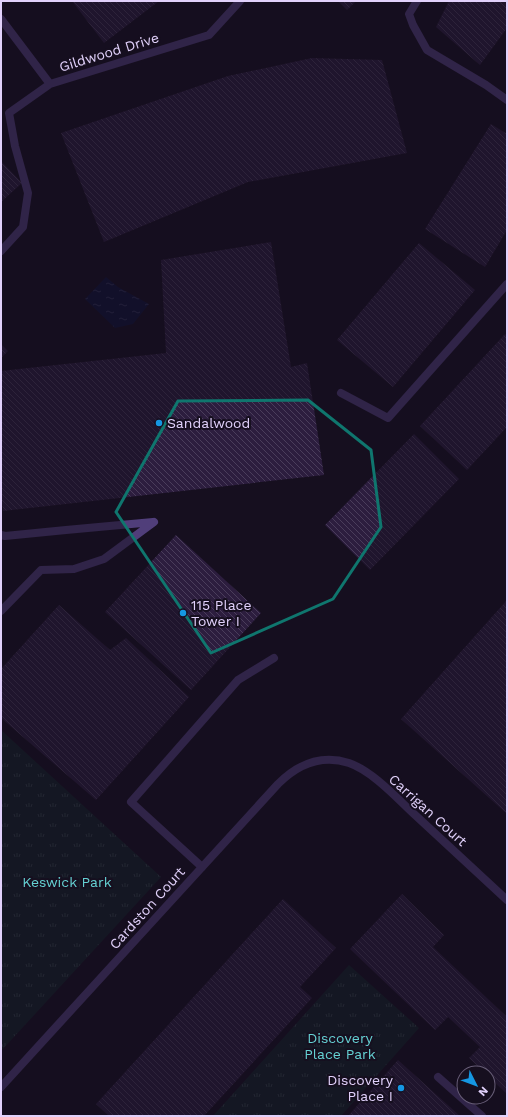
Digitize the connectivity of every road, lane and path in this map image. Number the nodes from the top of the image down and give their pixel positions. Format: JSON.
{"nodes":[{"id":1,"x":240,"y":1,"type":"edge"},
{"id":2,"x":417,"y":1,"type":"edge"},
{"id":3,"x":1,"y":19,"type":"edge"},
{"id":4,"x":50,"y":84,"type":"junction"},
{"id":5,"x":507,"y":100,"type":"edge"},
{"id":6,"x":1,"y":251,"type":"edge"},
{"id":7,"x":507,"y":284,"type":"edge"},
{"id":8,"x":341,"y":393,"type":"dead end"},
{"id":9,"x":1,"y":535,"type":"edge"},
{"id":10,"x":1,"y":611,"type":"edge"},
{"id":11,"x":274,"y":658,"type":"dead end"},
{"id":12,"x":321,"y":759,"type":"joint"},
{"id":13,"x":202,"y":867,"type":"junction"},
{"id":14,"x":507,"y":900,"type":"edge"},
{"id":15,"x":438,"y":1077,"type":"dead end"},
{"id":16,"x":1,"y":1087,"type":"edge"},
{"id":17,"x":482,"y":1116,"type":"edge"}],
"edges":[{"from":1,"to":4,"type":"street","name":"Gildwood Drive"},
{"from":2,"to":5,"type":"street"},
{"from":3,"to":4,"type":"street","name":"Gildwood Drive"},
{"from":4,"to":6,"type":"street"},
{"from":7,"to":8,"type":"street"},
{"from":9,"to":10,"type":"street"},
{"from":11,"to":13,"type":"street"},
{"from":12,"to":13,"type":"street","name":"Cardston Court"},
{"from":12,"to":14,"type":"street","name":"Carrigan Court"},
{"from":13,"to":16,"type":"street","name":"Cardston Court"},
{"from":15,"to":17,"type":"street"}]}
